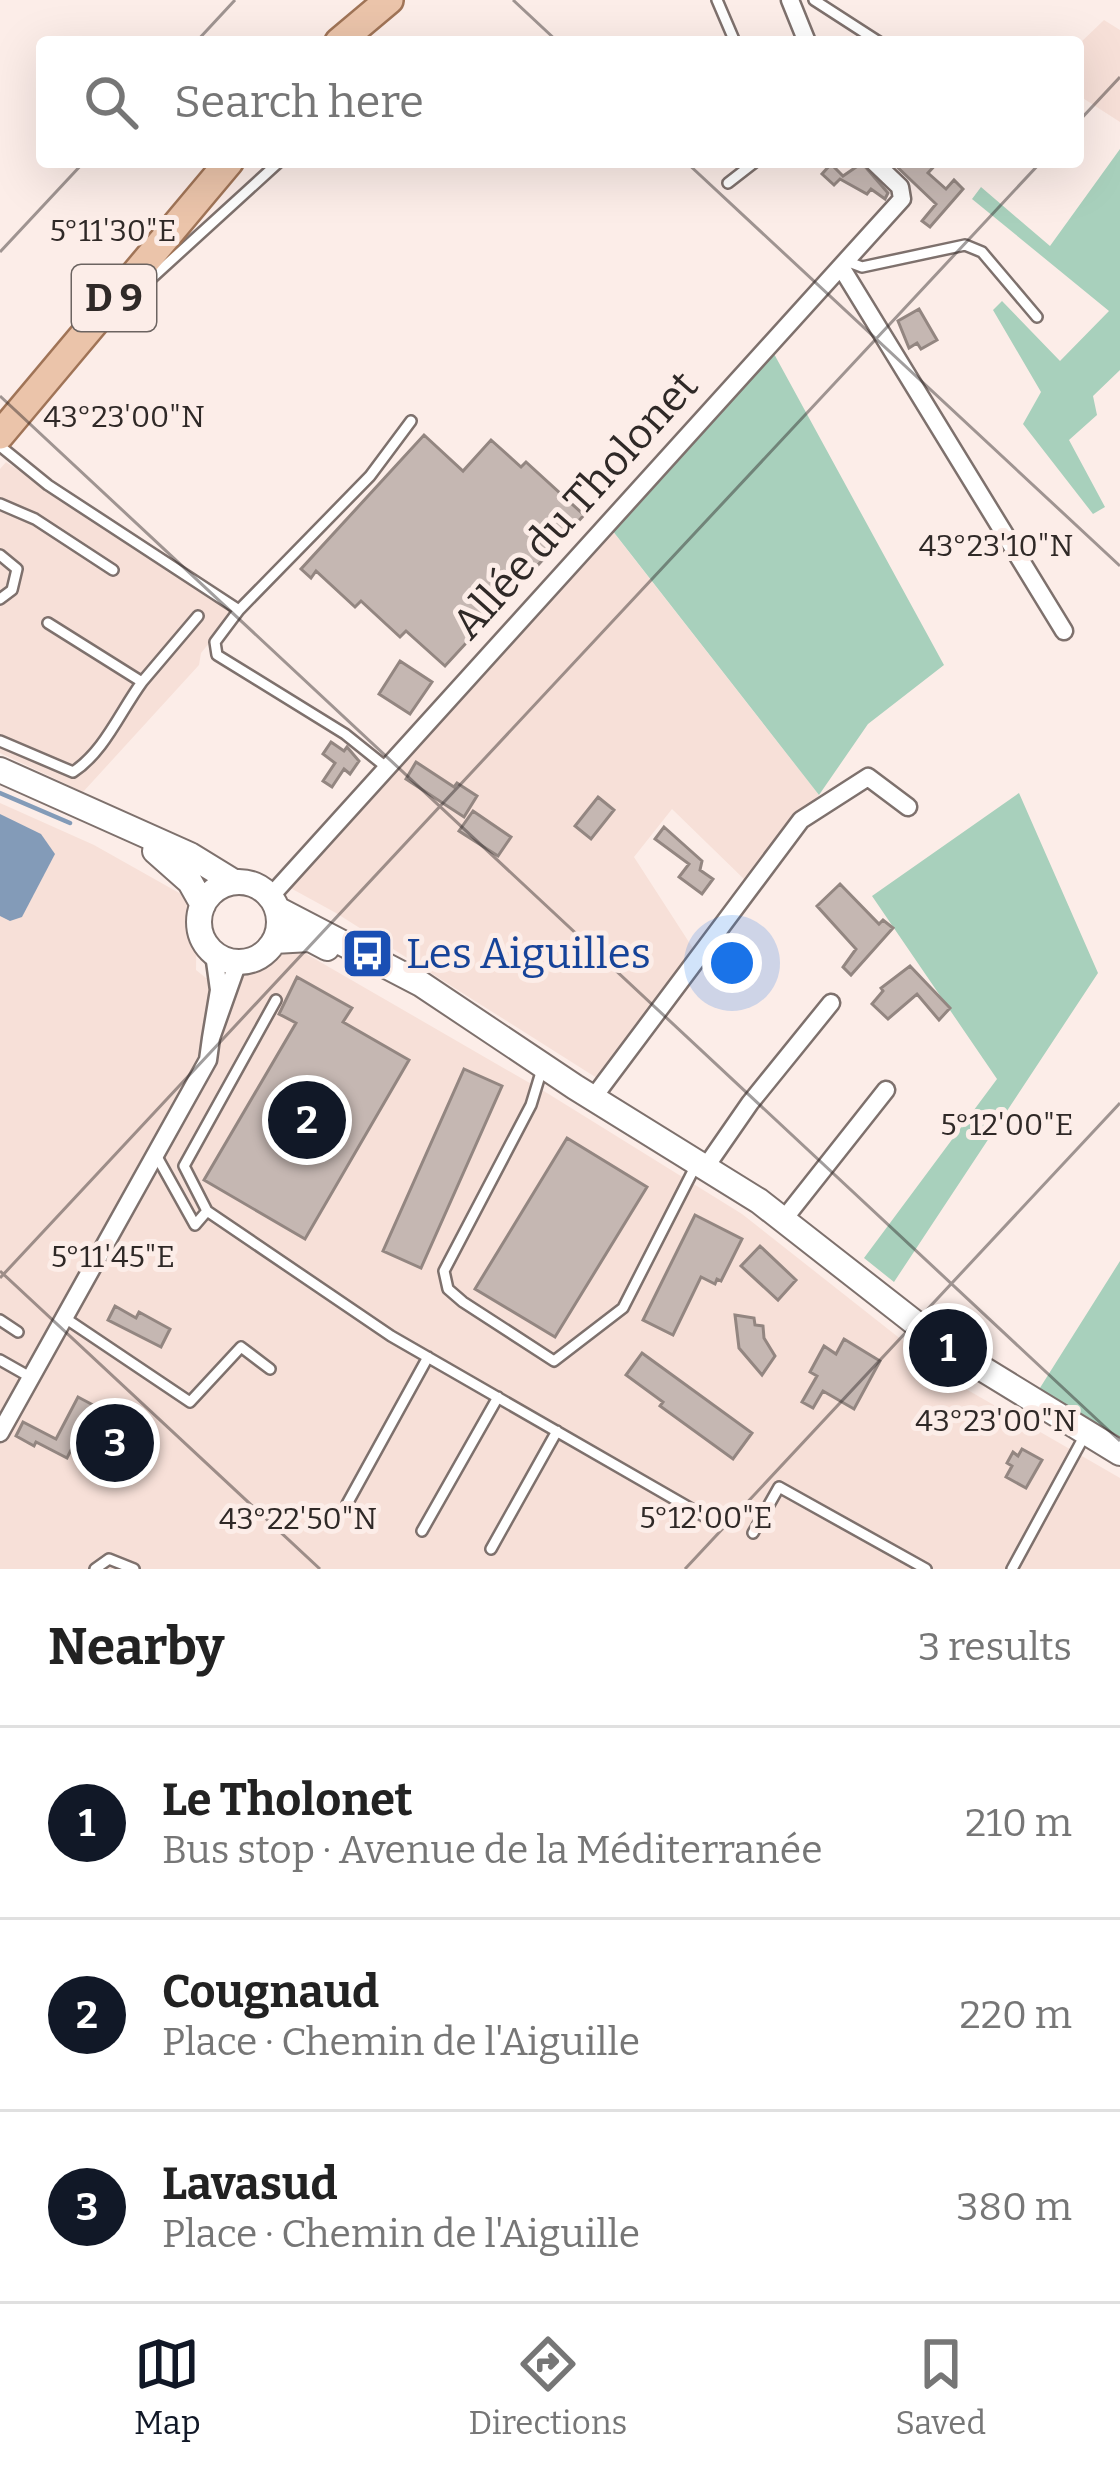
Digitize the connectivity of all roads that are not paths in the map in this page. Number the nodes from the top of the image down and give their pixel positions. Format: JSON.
{"nodes":[{"id":1,"x":717,"y":0,"type":"edge"},
{"id":2,"x":790,"y":0,"type":"edge"},
{"id":3,"x":814,"y":0,"type":"edge"},
{"id":4,"x":371,"y":14,"type":"edge"},
{"id":5,"x":346,"y":36,"type":"edge"},
{"id":6,"x":732,"y":36,"type":"edge"},
{"id":7,"x":805,"y":36,"type":"edge"},
{"id":8,"x":870,"y":36,"type":"edge"},
{"id":9,"x":224,"y":168,"type":"edge"},
{"id":10,"x":273,"y":168,"type":"edge"},
{"id":11,"x":747,"y":168,"type":"edge"},
{"id":12,"x":880,"y":168,"type":"edge"},
{"id":13,"x":728,"y":183,"type":"dead end"},
{"id":14,"x":843,"y":264,"type":"junction"},
{"id":15,"x":1037,"y":317,"type":"dead end"},
{"id":16,"x":73,"y":348,"type":"junction"},
{"id":17,"x":411,"y":421,"type":"dead end"},
{"id":18,"x":0,"y":435,"type":"edge"},
{"id":19,"x":0,"y":446,"type":"edge"},
{"id":20,"x":0,"y":504,"type":"edge"},
{"id":21,"x":0,"y":555,"type":"edge"},
{"id":22,"x":113,"y":570,"type":"dead end"},
{"id":23,"x":0,"y":599,"type":"edge"},
{"id":24,"x":238,"y":610,"type":"junction"},
{"id":25,"x":198,"y":616,"type":"dead end"},
{"id":26,"x":48,"y":622,"type":"dead end"},
{"id":27,"x":1064,"y":631,"type":"dead end"},
{"id":28,"x":142,"y":682,"type":"junction"},
{"id":29,"x":0,"y":741,"type":"edge"},
{"id":30,"x":386,"y":767,"type":"junction"},
{"id":31,"x":0,"y":770,"type":"edge"},
{"id":32,"x":0,"y":781,"type":"edge"},
{"id":33,"x":908,"y":807,"type":"dead end"},
{"id":34,"x":234,"y":882,"type":"junction"},
{"id":35,"x":273,"y":903,"type":"junction"},
{"id":36,"x":202,"y":905,"type":"junction"},
{"id":37,"x":274,"y":941,"type":"junction"},
{"id":38,"x":226,"y":958,"type":"junction"},
{"id":39,"x":276,"y":1000,"type":"dead end"},
{"id":40,"x":831,"y":1003,"type":"dead end"},
{"id":41,"x":542,"y":1070,"type":"junction"},
{"id":42,"x":886,"y":1090,"type":"dead end"},
{"id":43,"x":584,"y":1092,"type":"junction"},
{"id":44,"x":156,"y":1155,"type":"junction"},
{"id":45,"x":701,"y":1166,"type":"junction"},
{"id":46,"x":207,"y":1210,"type":"junction"},
{"id":47,"x":784,"y":1220,"type":"junction"},
{"id":48,"x":62,"y":1316,"type":"junction"},
{"id":49,"x":0,"y":1321,"type":"edge"},
{"id":50,"x":18,"y":1332,"type":"dead end"},
{"id":51,"x":428,"y":1357,"type":"junction"},
{"id":52,"x":0,"y":1360,"type":"edge"},
{"id":53,"x":270,"y":1369,"type":"dead end"},
{"id":54,"x":30,"y":1377,"type":"junction"},
{"id":55,"x":498,"y":1397,"type":"junction"},
{"id":56,"x":557,"y":1431,"type":"junction"},
{"id":57,"x":0,"y":1433,"type":"edge"},
{"id":58,"x":1084,"y":1438,"type":"junction"},
{"id":59,"x":1120,"y":1454,"type":"edge"},
{"id":60,"x":1120,"y":1466,"type":"edge"},
{"id":61,"x":347,"y":1504,"type":"dead end"},
{"id":62,"x":709,"y":1519,"type":"dead end"},
{"id":63,"x":422,"y":1531,"type":"dead end"},
{"id":64,"x":754,"y":1534,"type":"dead end"},
{"id":65,"x":491,"y":1549,"type":"dead end"},
{"id":66,"x":95,"y":1569,"type":"edge"},
{"id":67,"x":134,"y":1569,"type":"edge"},
{"id":68,"x":926,"y":1569,"type":"edge"},
{"id":69,"x":1012,"y":1569,"type":"edge"}],
"edges":[{"from":1,"to":6,"type":"lane"},
{"from":2,"to":7,"type":"street"},
{"from":3,"to":8,"type":"lane"},
{"from":4,"to":5,"type":"main road"},
{"from":9,"to":16,"type":"main road","number":"D 9"},
{"from":10,"to":16,"type":"lane"},
{"from":11,"to":13,"type":"lane"},
{"from":12,"to":14,"type":"street","name":"Allée du Tholonet"},
{"from":14,"to":15,"type":"lane"},
{"from":14,"to":27,"type":"street"},
{"from":14,"to":30,"type":"street","name":"Allée du Tholonet"},
{"from":16,"to":18,"type":"main road","number":"D 9"},
{"from":17,"to":24,"type":"lane"},
{"from":19,"to":24,"type":"lane"},
{"from":20,"to":22,"type":"lane"},
{"from":21,"to":23,"type":"lane"},
{"from":24,"to":30,"type":"lane"},
{"from":25,"to":28,"type":"lane"},
{"from":26,"to":28,"type":"lane"},
{"from":28,"to":29,"type":"lane"},
{"from":30,"to":35,"type":"street","name":"Allée du Tholonet"},
{"from":31,"to":34,"type":"main road"},
{"from":32,"to":36,"type":"main road"},
{"from":33,"to":43,"type":"street"},
{"from":34,"to":35,"type":"main road"},
{"from":34,"to":36,"type":"main road"},
{"from":35,"to":37,"type":"main road"},
{"from":35,"to":43,"type":"main road"},
{"from":36,"to":38,"type":"main road"},
{"from":37,"to":38,"type":"main road"},
{"from":37,"to":41,"type":"main road"},
{"from":38,"to":44,"type":"street"},
{"from":39,"to":46,"type":"lane"},
{"from":40,"to":45,"type":"street"},
{"from":41,"to":43,"type":"main road"},
{"from":41,"to":45,"type":"lane"},
{"from":42,"to":47,"type":"street"},
{"from":43,"to":45,"type":"main road"},
{"from":44,"to":46,"type":"lane"},
{"from":44,"to":48,"type":"street"},
{"from":45,"to":47,"type":"main road"},
{"from":45,"to":58,"type":"main road"},
{"from":46,"to":51,"type":"lane"},
{"from":47,"to":58,"type":"main road"},
{"from":48,"to":53,"type":"lane"},
{"from":48,"to":54,"type":"street"},
{"from":49,"to":50,"type":"lane"},
{"from":51,"to":55,"type":"lane"},
{"from":51,"to":61,"type":"lane"},
{"from":52,"to":54,"type":"lane"},
{"from":54,"to":57,"type":"street"},
{"from":55,"to":56,"type":"lane"},
{"from":55,"to":63,"type":"lane"},
{"from":56,"to":62,"type":"lane"},
{"from":56,"to":65,"type":"lane"},
{"from":58,"to":59,"type":"main road"},
{"from":58,"to":60,"type":"main road"},
{"from":58,"to":69,"type":"lane"},
{"from":64,"to":68,"type":"lane"},
{"from":66,"to":67,"type":"lane"}]}
